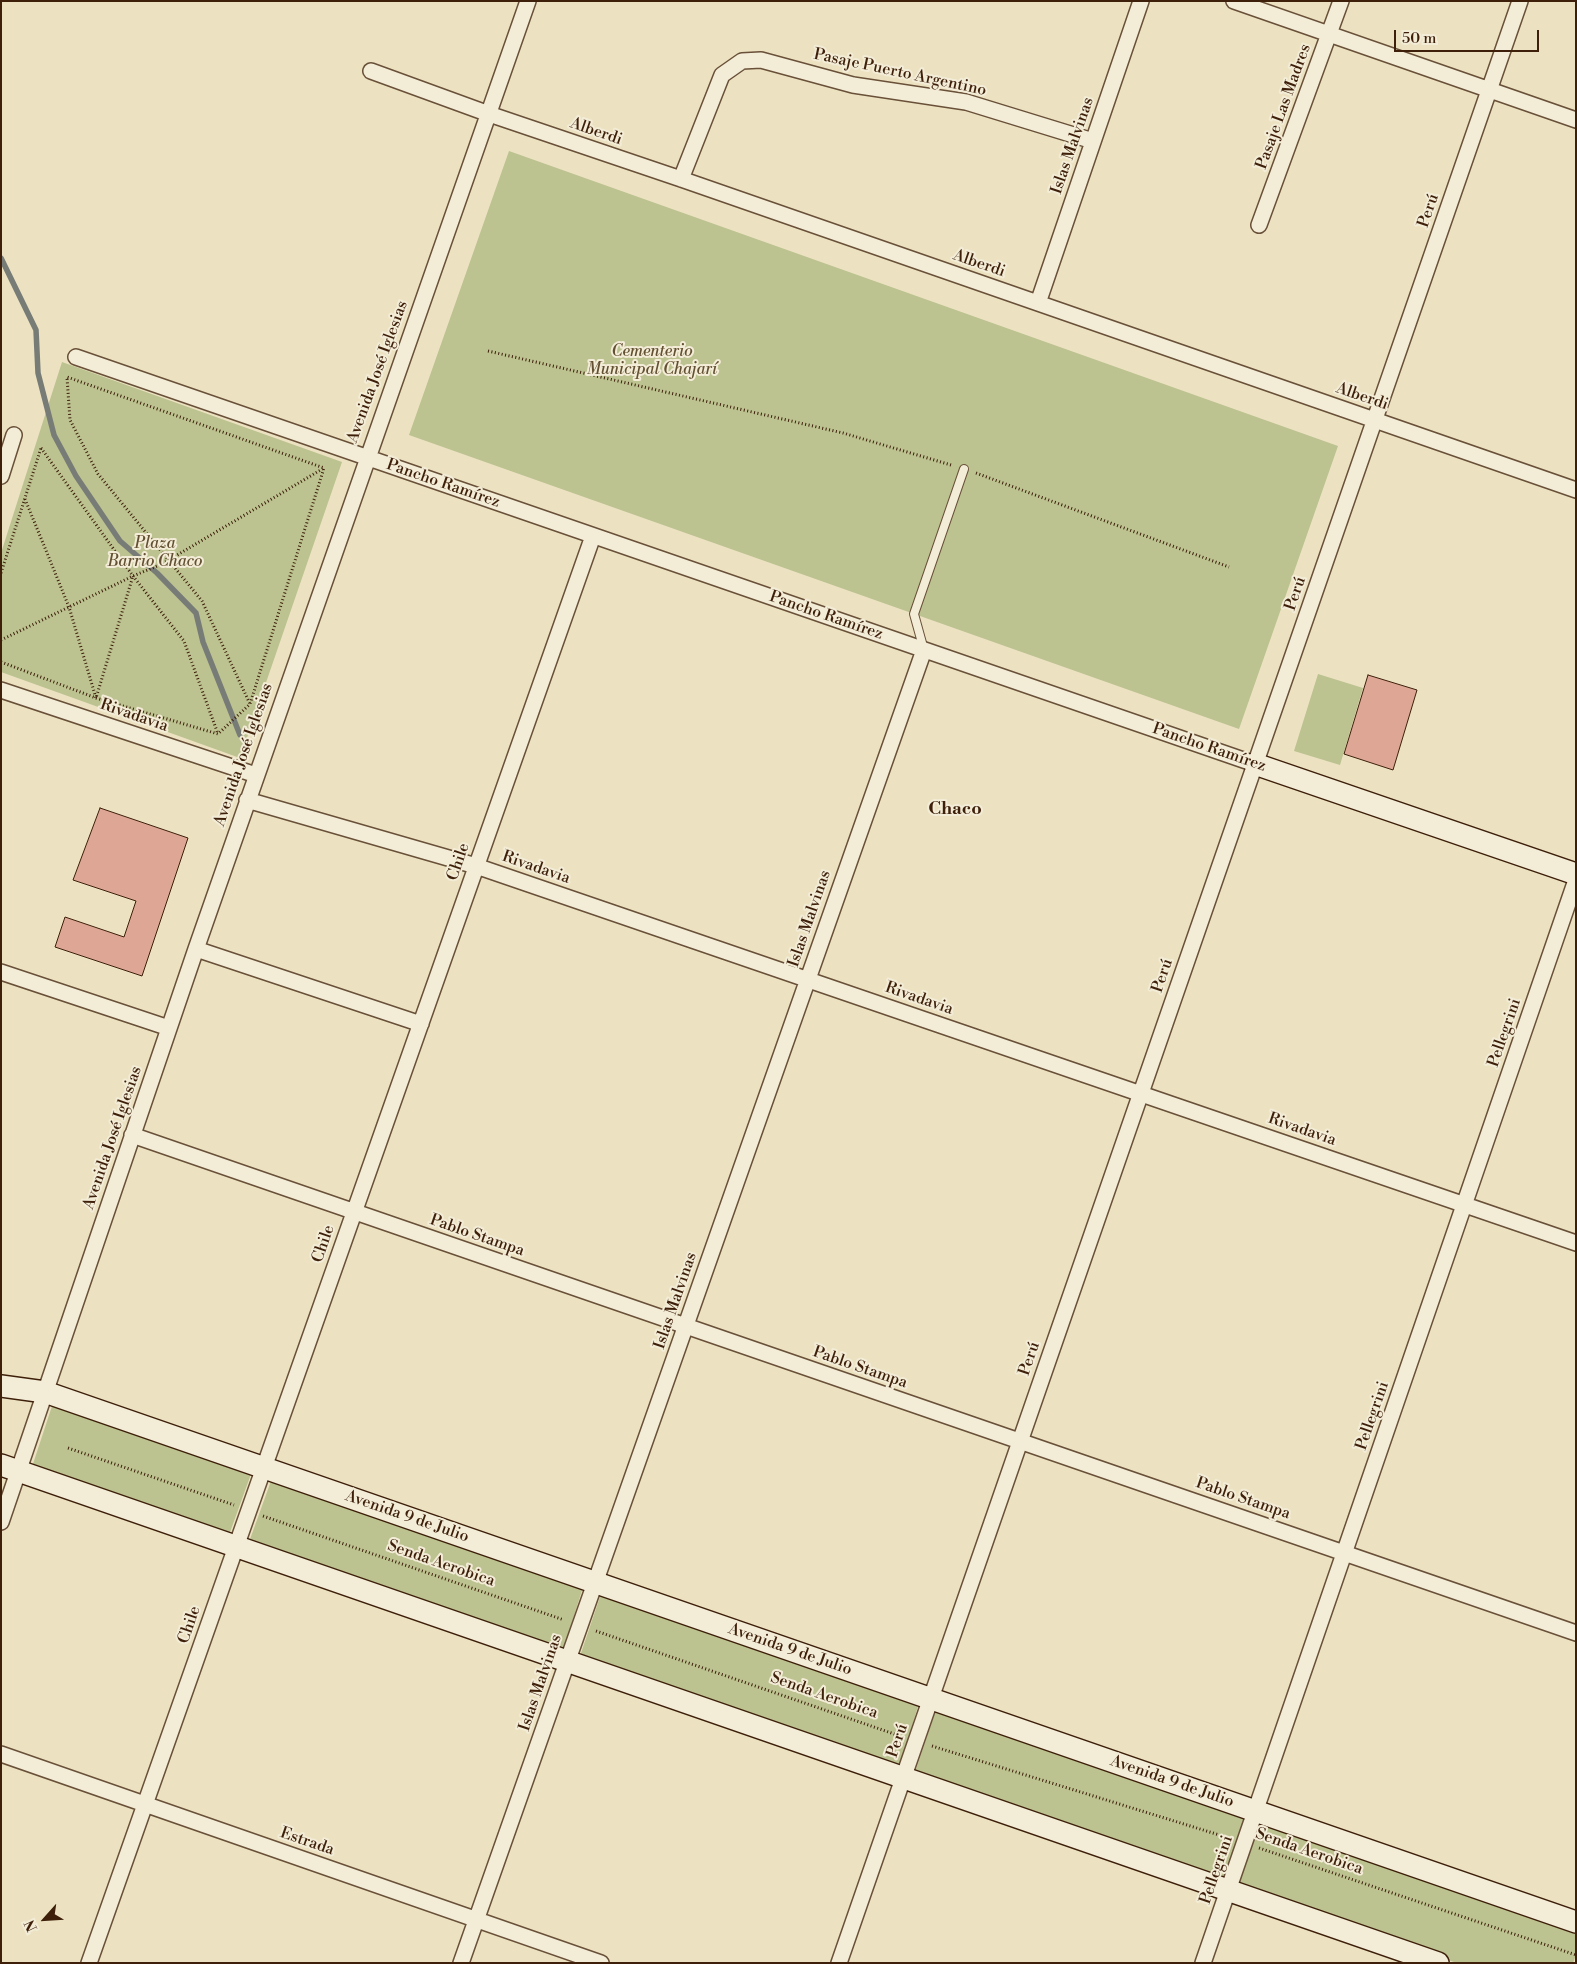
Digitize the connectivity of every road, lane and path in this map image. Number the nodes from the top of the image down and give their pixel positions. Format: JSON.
{"nodes":[{"id":1,"x":528,"y":1,"type":"edge"},
{"id":2,"x":1141,"y":1,"type":"edge"},
{"id":3,"x":1234,"y":1,"type":"edge"},
{"id":4,"x":1341,"y":1,"type":"edge"},
{"id":5,"x":1520,"y":1,"type":"edge"},
{"id":6,"x":1330,"y":34,"type":"junction"},
{"id":7,"x":371,"y":71,"type":"dead end"},
{"id":8,"x":1490,"y":90,"type":"junction"},
{"id":9,"x":489,"y":114,"type":"junction"},
{"id":10,"x":1576,"y":120,"type":"edge"},
{"id":11,"x":1093,"y":141,"type":"junction"},
{"id":12,"x":681,"y":179,"type":"junction"},
{"id":13,"x":1259,"y":225,"type":"dead end"},
{"id":14,"x":1038,"y":303,"type":"junction"},
{"id":15,"x":488,"y":351,"type":"dead end"},
{"id":16,"x":76,"y":357,"type":"dead end"},
{"id":17,"x":1375,"y":420,"type":"junction"},
{"id":18,"x":14,"y":435,"type":"dead end"},
{"id":19,"x":366,"y":457,"type":"junction"},
{"id":20,"x":324,"y":468,"type":"junction"},
{"id":21,"x":964,"y":469,"type":"junction"},
{"id":22,"x":1,"y":476,"type":"edge"},
{"id":23,"x":1576,"y":490,"type":"edge"},
{"id":24,"x":25,"y":499,"type":"junction"},
{"id":25,"x":593,"y":536,"type":"junction"},
{"id":26,"x":168,"y":561,"type":"junction"},
{"id":27,"x":1229,"y":567,"type":"dead end"},
{"id":28,"x":1,"y":573,"type":"edge"},
{"id":29,"x":133,"y":576,"type":"junction"},
{"id":30,"x":69,"y":608,"type":"junction"},
{"id":31,"x":1,"y":640,"type":"edge"},
{"id":32,"x":924,"y":650,"type":"junction"},
{"id":33,"x":1,"y":662,"type":"edge"},
{"id":34,"x":1,"y":690,"type":"edge"},
{"id":35,"x":96,"y":698,"type":"junction"},
{"id":36,"x":250,"y":704,"type":"junction"},
{"id":37,"x":218,"y":734,"type":"junction"},
{"id":38,"x":1255,"y":764,"type":"junction"},
{"id":39,"x":256,"y":776,"type":"junction"},
{"id":40,"x":247,"y":800,"type":"junction"},
{"id":41,"x":476,"y":866,"type":"junction"},
{"id":42,"x":1576,"y":874,"type":"edge"},
{"id":43,"x":1576,"y":880,"type":"edge"},
{"id":44,"x":196,"y":948,"type":"junction"},
{"id":45,"x":1,"y":972,"type":"edge"},
{"id":46,"x":808,"y":980,"type":"junction"},
{"id":47,"x":420,"y":1024,"type":"junction"},
{"id":48,"x":169,"y":1028,"type":"junction"},
{"id":49,"x":1141,"y":1094,"type":"junction"},
{"id":50,"x":132,"y":1135,"type":"junction"},
{"id":51,"x":1464,"y":1204,"type":"junction"},
{"id":52,"x":354,"y":1212,"type":"junction"},
{"id":53,"x":1576,"y":1242,"type":"edge"},
{"id":54,"x":686,"y":1326,"type":"junction"},
{"id":55,"x":1,"y":1386,"type":"edge"},
{"id":56,"x":46,"y":1392,"type":"junction"},
{"id":57,"x":1020,"y":1441,"type":"junction"},
{"id":58,"x":68,"y":1448,"type":"dead end"},
{"id":59,"x":10,"y":1468,"type":"edge"},
{"id":60,"x":264,"y":1468,"type":"junction"},
{"id":61,"x":249,"y":1510,"type":"junction"},
{"id":62,"x":1,"y":1522,"type":"edge"},
{"id":63,"x":236,"y":1546,"type":"junction"},
{"id":64,"x":1344,"y":1553,"type":"junction"},
{"id":65,"x":595,"y":1582,"type":"junction"},
{"id":66,"x":580,"y":1625,"type":"junction"},
{"id":67,"x":1576,"y":1633,"type":"edge"},
{"id":68,"x":568,"y":1661,"type":"junction"},
{"id":69,"x":931,"y":1699,"type":"junction"},
{"id":70,"x":916,"y":1741,"type":"junction"},
{"id":71,"x":1,"y":1754,"type":"edge"},
{"id":72,"x":904,"y":1778,"type":"junction"},
{"id":73,"x":145,"y":1804,"type":"junction"},
{"id":74,"x":1255,"y":1811,"type":"junction"},
{"id":75,"x":1245,"y":1843,"type":"junction"},
{"id":76,"x":1228,"y":1890,"type":"junction"},
{"id":77,"x":476,"y":1920,"type":"junction"},
{"id":78,"x":1576,"y":1922,"type":"edge"},
{"id":79,"x":1576,"y":1956,"type":"edge"},
{"id":80,"x":89,"y":1963,"type":"edge"},
{"id":81,"x":461,"y":1963,"type":"edge"},
{"id":82,"x":601,"y":1963,"type":"edge"},
{"id":83,"x":839,"y":1963,"type":"edge"},
{"id":84,"x":1203,"y":1963,"type":"edge"},
{"id":85,"x":1438,"y":1963,"type":"edge"}],
"edges":[{"from":1,"to":9,"type":"street","name":"Avenida José Iglesias"},
{"from":2,"to":11,"type":"street","name":"Islas Malvinas"},
{"from":3,"to":6,"type":"street"},
{"from":4,"to":6,"type":"street","name":"Pasaje Las Madres"},
{"from":5,"to":8,"type":"street","name":"Perú"},
{"from":6,"to":8,"type":"street"},
{"from":6,"to":13,"type":"street","name":"Pasaje Las Madres"},
{"from":7,"to":9,"type":"street","name":"Alberdi"},
{"from":8,"to":10,"type":"street"},
{"from":8,"to":17,"type":"street","name":"Perú"},
{"from":9,"to":12,"type":"street","name":"Alberdi"},
{"from":9,"to":19,"type":"street","name":"Avenida José Iglesias"},
{"from":11,"to":12,"type":"street","name":"Pasaje Puerto Argentino"},
{"from":11,"to":14,"type":"street","name":"Islas Malvinas"},
{"from":12,"to":14,"type":"street","name":"Alberdi"},
{"from":14,"to":17,"type":"street","name":"Alberdi"},
{"from":15,"to":21,"type":"path"},
{"from":16,"to":19,"type":"street","name":"Pancho Ramírez"},
{"from":17,"to":23,"type":"street","name":"Alberdi"},
{"from":17,"to":38,"type":"street","name":"Perú"},
{"from":18,"to":22,"type":"street"},
{"from":19,"to":25,"type":"street","name":"Pancho Ramírez"},
{"from":19,"to":39,"type":"street","name":"Avenida José Iglesias"},
{"from":20,"to":26,"type":"path"},
{"from":20,"to":26,"type":"path"},
{"from":20,"to":36,"type":"path"},
{"from":21,"to":27,"type":"path"},
{"from":21,"to":32,"type":"lane"},
{"from":24,"to":28,"type":"path"},
{"from":24,"to":29,"type":"path"},
{"from":24,"to":30,"type":"path"},
{"from":25,"to":32,"type":"street","name":"Pancho Ramírez"},
{"from":25,"to":41,"type":"street","name":"Chile"},
{"from":26,"to":29,"type":"path"},
{"from":26,"to":36,"type":"path"},
{"from":29,"to":30,"type":"path"},
{"from":29,"to":35,"type":"path"},
{"from":29,"to":37,"type":"path"},
{"from":30,"to":31,"type":"path"},
{"from":30,"to":35,"type":"path"},
{"from":32,"to":38,"type":"street","name":"Pancho Ramírez"},
{"from":32,"to":46,"type":"street","name":"Islas Malvinas"},
{"from":33,"to":35,"type":"path"},
{"from":34,"to":39,"type":"street","name":"Rivadavia"},
{"from":35,"to":37,"type":"path"},
{"from":36,"to":37,"type":"path"},
{"from":38,"to":42,"type":"main road","name":"Pancho Ramírez"},
{"from":38,"to":49,"type":"street","name":"Perú"},
{"from":39,"to":40,"type":"street","name":"Avenida José Iglesias"},
{"from":40,"to":41,"type":"street","name":"Rivadavia"},
{"from":40,"to":44,"type":"street","name":"Avenida José Iglesias"},
{"from":41,"to":46,"type":"street","name":"Rivadavia"},
{"from":41,"to":47,"type":"street","name":"Chile"},
{"from":43,"to":51,"type":"street","name":"Pellegrini"},
{"from":44,"to":47,"type":"street"},
{"from":44,"to":48,"type":"street","name":"Avenida José Iglesias"},
{"from":45,"to":48,"type":"street"},
{"from":46,"to":49,"type":"street","name":"Rivadavia"},
{"from":46,"to":54,"type":"street","name":"Islas Malvinas"},
{"from":47,"to":52,"type":"street","name":"Chile"},
{"from":48,"to":50,"type":"street","name":"Avenida José Iglesias"},
{"from":49,"to":51,"type":"street","name":"Rivadavia"},
{"from":49,"to":57,"type":"street","name":"Perú"},
{"from":50,"to":52,"type":"street","name":"Pablo Stampa"},
{"from":50,"to":56,"type":"street","name":"Avenida José Iglesias"},
{"from":51,"to":53,"type":"street","name":"Rivadavia"},
{"from":51,"to":64,"type":"street","name":"Pellegrini"},
{"from":52,"to":54,"type":"street","name":"Pablo Stampa"},
{"from":52,"to":60,"type":"street","name":"Chile"},
{"from":54,"to":57,"type":"street","name":"Pablo Stampa"},
{"from":54,"to":65,"type":"street","name":"Islas Malvinas"},
{"from":55,"to":56,"type":"main road","name":"Avenida 9 de Julio"},
{"from":56,"to":59,"type":"street","name":"Avenida José Iglesias"},
{"from":56,"to":60,"type":"main road","name":"Avenida 9 de Julio"},
{"from":57,"to":64,"type":"street","name":"Pablo Stampa"},
{"from":57,"to":69,"type":"street","name":"Perú"},
{"from":58,"to":61,"type":"path","name":"Senda Aerobica"},
{"from":59,"to":62,"type":"street","name":"Avenida José Iglesias"},
{"from":59,"to":63,"type":"main road"},
{"from":60,"to":61,"type":"street","name":"Chile"},
{"from":60,"to":65,"type":"main road","name":"Avenida 9 de Julio"},
{"from":61,"to":63,"type":"street","name":"Chile"},
{"from":61,"to":66,"type":"path","name":"Senda Aerobica"},
{"from":63,"to":68,"type":"main road"},
{"from":63,"to":73,"type":"street","name":"Chile"},
{"from":64,"to":67,"type":"street","name":"Pablo Stampa"},
{"from":64,"to":74,"type":"street","name":"Pellegrini"},
{"from":65,"to":66,"type":"street","name":"Islas Malvinas"},
{"from":65,"to":69,"type":"main road","name":"Avenida 9 de Julio"},
{"from":66,"to":68,"type":"street","name":"Islas Malvinas"},
{"from":66,"to":70,"type":"path","name":"Senda Aerobica"},
{"from":68,"to":72,"type":"main road"},
{"from":68,"to":77,"type":"street","name":"Islas Malvinas"},
{"from":69,"to":70,"type":"street","name":"Perú"},
{"from":69,"to":74,"type":"main road","name":"Avenida 9 de Julio"},
{"from":70,"to":72,"type":"street","name":"Perú"},
{"from":70,"to":75,"type":"path","name":"Senda Aerobica"},
{"from":71,"to":73,"type":"street","name":"Estrada"},
{"from":72,"to":76,"type":"main road"},
{"from":72,"to":83,"type":"street","name":"Perú"},
{"from":73,"to":77,"type":"street","name":"Estrada"},
{"from":73,"to":80,"type":"street","name":"Chile"},
{"from":74,"to":75,"type":"street","name":"Pellegrini"},
{"from":74,"to":78,"type":"main road","name":"Avenida 9 de Julio"},
{"from":75,"to":76,"type":"street","name":"Pellegrini"},
{"from":75,"to":79,"type":"path","name":"Senda Aerobica"},
{"from":76,"to":84,"type":"street","name":"Pellegrini"},
{"from":76,"to":85,"type":"main road"},
{"from":77,"to":81,"type":"street","name":"Islas Malvinas"},
{"from":77,"to":82,"type":"street","name":"Estrada"}]}
